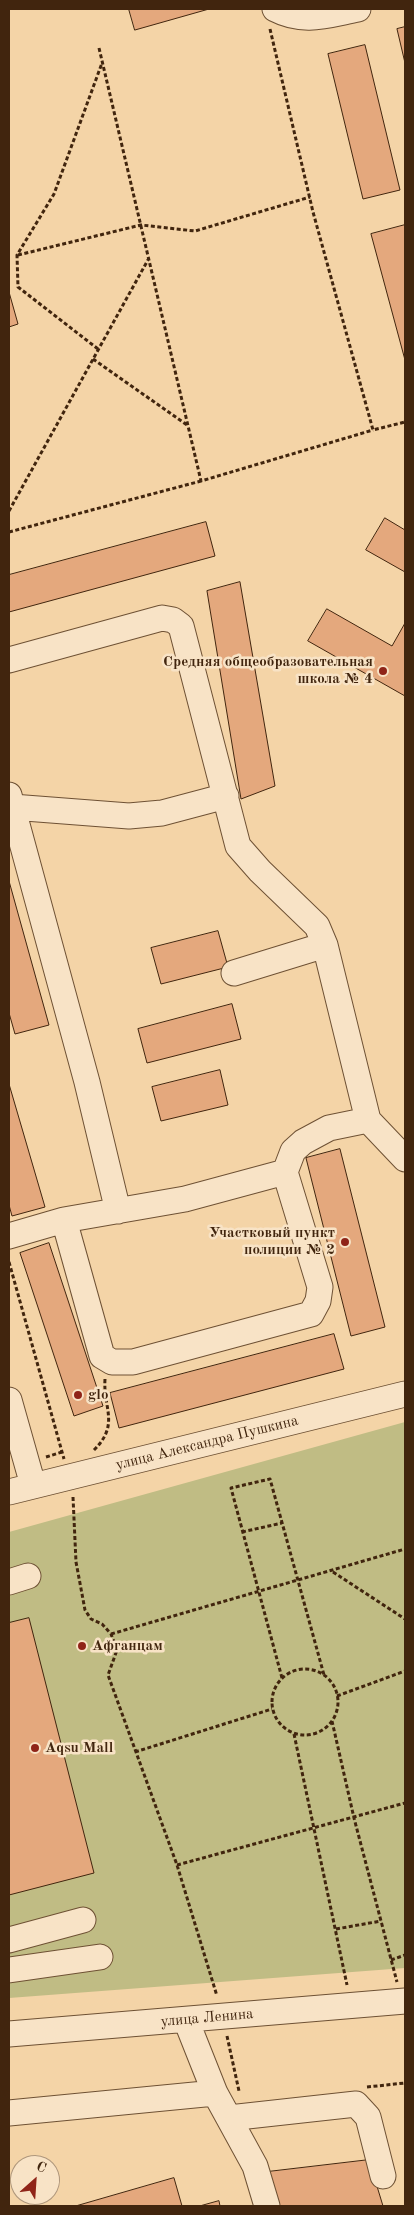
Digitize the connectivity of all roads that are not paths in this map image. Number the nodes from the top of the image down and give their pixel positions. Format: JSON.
{"nodes":[{"id":1,"x":358,"y":9,"type":"edge"},
{"id":2,"x":272,"y":18,"type":"edge"},
{"id":3,"x":9,"y":660,"type":"edge"},
{"id":4,"x":226,"y":796,"type":"junction"},
{"id":5,"x":10,"y":801,"type":"edge"},
{"id":6,"x":325,"y":945,"type":"junction"},
{"id":7,"x":234,"y":973,"type":"dead end"},
{"id":8,"x":368,"y":1120,"type":"junction"},
{"id":9,"x":405,"y":1159,"type":"edge"},
{"id":10,"x":285,"y":1172,"type":"junction"},
{"id":11,"x":118,"y":1211,"type":"junction"},
{"id":12,"x":64,"y":1220,"type":"junction"},
{"id":13,"x":9,"y":1236,"type":"edge"},
{"id":14,"x":405,"y":1394,"type":"edge"},
{"id":15,"x":9,"y":1400,"type":"edge"},
{"id":16,"x":32,"y":1485,"type":"junction"},
{"id":17,"x":9,"y":1492,"type":"edge"},
{"id":18,"x":83,"y":1920,"type":"dead end"},
{"id":19,"x":9,"y":1940,"type":"edge"},
{"id":20,"x":100,"y":1957,"type":"dead end"},
{"id":21,"x":9,"y":1970,"type":"edge"},
{"id":22,"x":404,"y":2001,"type":"edge"},
{"id":23,"x":186,"y":2020,"type":"junction"},
{"id":24,"x":9,"y":2034,"type":"edge"},
{"id":25,"x":215,"y":2093,"type":"junction"},
{"id":26,"x":235,"y":2109,"type":"junction"},
{"id":27,"x":9,"y":2113,"type":"edge"},
{"id":28,"x":382,"y":2176,"type":"dead end"},
{"id":29,"x":267,"y":2206,"type":"edge"}],
"edges":[{"from":1,"to":2,"type":"street"},
{"from":3,"to":4,"type":"street"},
{"from":4,"to":5,"type":"street"},
{"from":4,"to":6,"type":"street"},
{"from":5,"to":11,"type":"street"},
{"from":6,"to":7,"type":"street"},
{"from":6,"to":8,"type":"street"},
{"from":8,"to":9,"type":"street"},
{"from":8,"to":10,"type":"street"},
{"from":10,"to":11,"type":"street"},
{"from":10,"to":12,"type":"street"},
{"from":11,"to":12,"type":"street"},
{"from":12,"to":13,"type":"street"},
{"from":14,"to":16,"type":"street","name":"улица Александра Пушкина"},
{"from":15,"to":16,"type":"street"},
{"from":16,"to":17,"type":"street","name":"улица Александра Пушкина"},
{"from":18,"to":19,"type":"street"},
{"from":20,"to":21,"type":"street"},
{"from":22,"to":23,"type":"street","name":"улица Ленина"},
{"from":23,"to":24,"type":"street","name":"улица Ленина"},
{"from":23,"to":25,"type":"street"},
{"from":25,"to":26,"type":"street"},
{"from":25,"to":27,"type":"street"},
{"from":26,"to":28,"type":"street"},
{"from":26,"to":29,"type":"street"}]}
